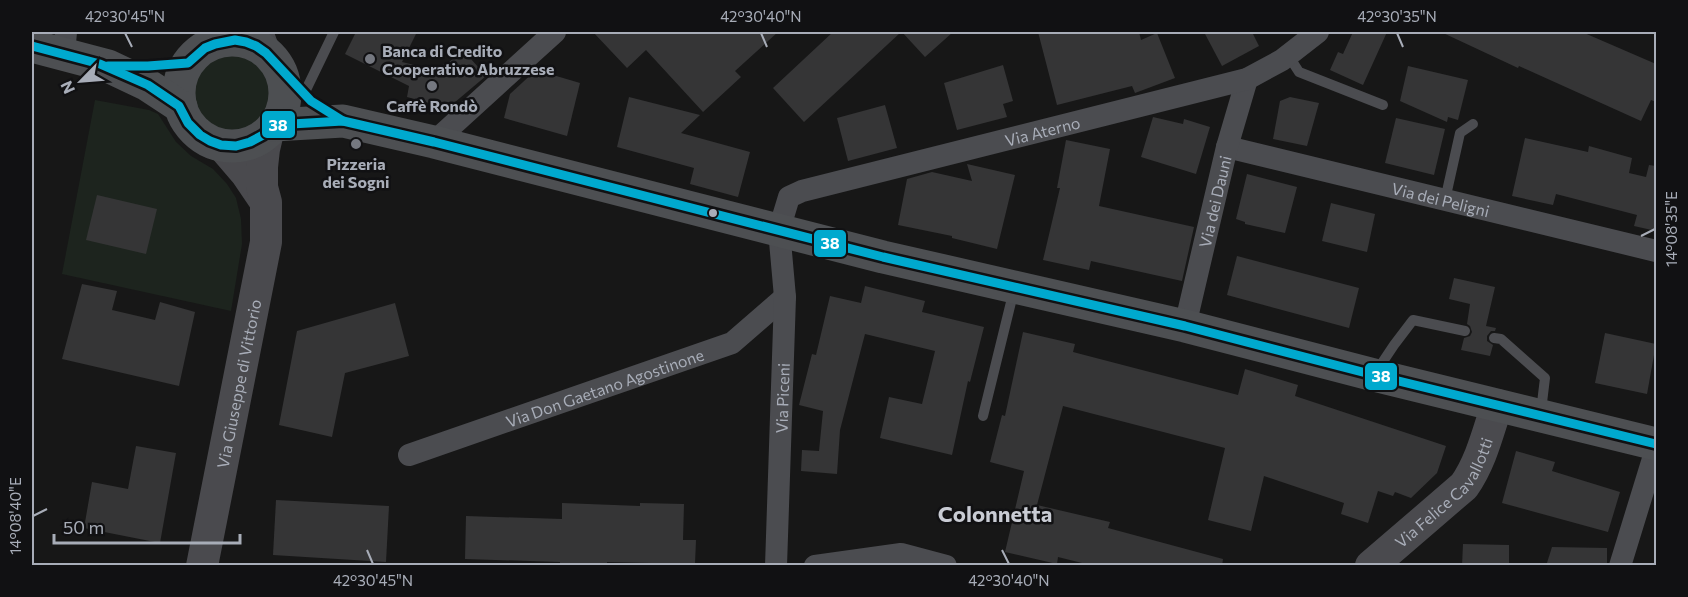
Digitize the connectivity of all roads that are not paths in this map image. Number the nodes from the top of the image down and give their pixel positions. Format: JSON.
{"nodes":[{"id":1,"x":334,"y":32,"type":"edge"},
{"id":2,"x":555,"y":32,"type":"edge"},
{"id":3,"x":1318,"y":32,"type":"edge"},
{"id":4,"x":217,"y":37,"type":"edge"},
{"id":5,"x":65,"y":43,"type":"edge"},
{"id":6,"x":32,"y":46,"type":"edge"},
{"id":7,"x":266,"y":49,"type":"edge"},
{"id":8,"x":1288,"y":56,"type":"junction"},
{"id":9,"x":188,"y":63,"type":"junction"},
{"id":10,"x":108,"y":66,"type":"junction"},
{"id":11,"x":1247,"y":79,"type":"junction"},
{"id":12,"x":304,"y":94,"type":"junction"},
{"id":13,"x":1383,"y":105,"type":"dead end"},
{"id":14,"x":180,"y":107,"type":"junction"},
{"id":15,"x":343,"y":121,"type":"junction"},
{"id":16,"x":1473,"y":124,"type":"dead end"},
{"id":17,"x":271,"y":129,"type":"junction"},
{"id":18,"x":434,"y":142,"type":"junction"},
{"id":19,"x":222,"y":145,"type":"junction"},
{"id":20,"x":1227,"y":147,"type":"junction"},
{"id":21,"x":1445,"y":200,"type":"junction"},
{"id":22,"x":266,"y":202,"type":"junction"},
{"id":23,"x":779,"y":230,"type":"junction"},
{"id":24,"x":1656,"y":251,"type":"edge"},
{"id":25,"x":1015,"y":287,"type":"junction"},
{"id":26,"x":785,"y":297,"type":"junction"},
{"id":27,"x":1185,"y":326,"type":"junction"},
{"id":28,"x":1465,"y":331,"type":"dead end"},
{"id":29,"x":1494,"y":338,"type":"dead end"},
{"id":30,"x":1374,"y":375,"type":"junction"},
{"id":31,"x":1497,"y":405,"type":"junction"},
{"id":32,"x":983,"y":416,"type":"dead end"},
{"id":33,"x":1541,"y":416,"type":"junction"},
{"id":34,"x":1656,"y":444,"type":"edge"},
{"id":35,"x":1656,"y":449,"type":"edge"},
{"id":36,"x":410,"y":455,"type":"dead end"},
{"id":37,"x":202,"y":566,"type":"edge"},
{"id":38,"x":776,"y":566,"type":"edge"},
{"id":39,"x":814,"y":566,"type":"edge"},
{"id":40,"x":946,"y":566,"type":"edge"},
{"id":41,"x":1371,"y":566,"type":"edge"},
{"id":42,"x":1620,"y":566,"type":"edge"}],
"edges":[{"from":1,"to":12,"type":"lane"},
{"from":2,"to":18,"type":"street"},
{"from":3,"to":8,"type":"street","name":"Via Aterno"},
{"from":4,"to":7,"type":"main road"},
{"from":4,"to":9,"type":"main road"},
{"from":5,"to":6,"type":"main road"},
{"from":5,"to":10,"type":"main road"},
{"from":7,"to":12,"type":"main road"},
{"from":7,"to":17,"type":"main road"},
{"from":8,"to":11,"type":"street","name":"Via Aterno"},
{"from":8,"to":13,"type":"lane"},
{"from":9,"to":10,"type":"main road"},
{"from":9,"to":14,"type":"main road"},
{"from":10,"to":14,"type":"main road"},
{"from":11,"to":20,"type":"street","name":"Via dei Dauni"},
{"from":11,"to":23,"type":"street","name":"Via Aterno"},
{"from":12,"to":15,"type":"main road"},
{"from":14,"to":19,"type":"main road"},
{"from":15,"to":17,"type":"main road"},
{"from":15,"to":18,"type":"main road"},
{"from":16,"to":21,"type":"lane"},
{"from":17,"to":19,"type":"main road"},
{"from":17,"to":22,"type":"street","name":"Via Giuseppe di Vittorio"},
{"from":18,"to":23,"type":"main road"},
{"from":19,"to":22,"type":"street"},
{"from":20,"to":21,"type":"street","name":"Via dei Peligni"},
{"from":20,"to":27,"type":"street","name":"Via dei Dauni"},
{"from":21,"to":24,"type":"street","name":"Via dei Peligni"},
{"from":22,"to":37,"type":"street","name":"Via Giuseppe di Vittorio"},
{"from":23,"to":25,"type":"main road"},
{"from":23,"to":26,"type":"street","name":"Via Piceni"},
{"from":25,"to":27,"type":"main road"},
{"from":25,"to":32,"type":"lane"},
{"from":26,"to":36,"type":"street","name":"Via Don Gaetano Agostinone"},
{"from":26,"to":38,"type":"street","name":"Via Piceni"},
{"from":27,"to":30,"type":"main road"},
{"from":28,"to":30,"type":"lane"},
{"from":29,"to":33,"type":"lane"},
{"from":30,"to":31,"type":"main road"},
{"from":31,"to":33,"type":"main road"},
{"from":31,"to":41,"type":"street","name":"Via Felice Cavallotti"},
{"from":33,"to":34,"type":"main road"},
{"from":35,"to":42,"type":"street"},
{"from":39,"to":40,"type":"street"}]}
